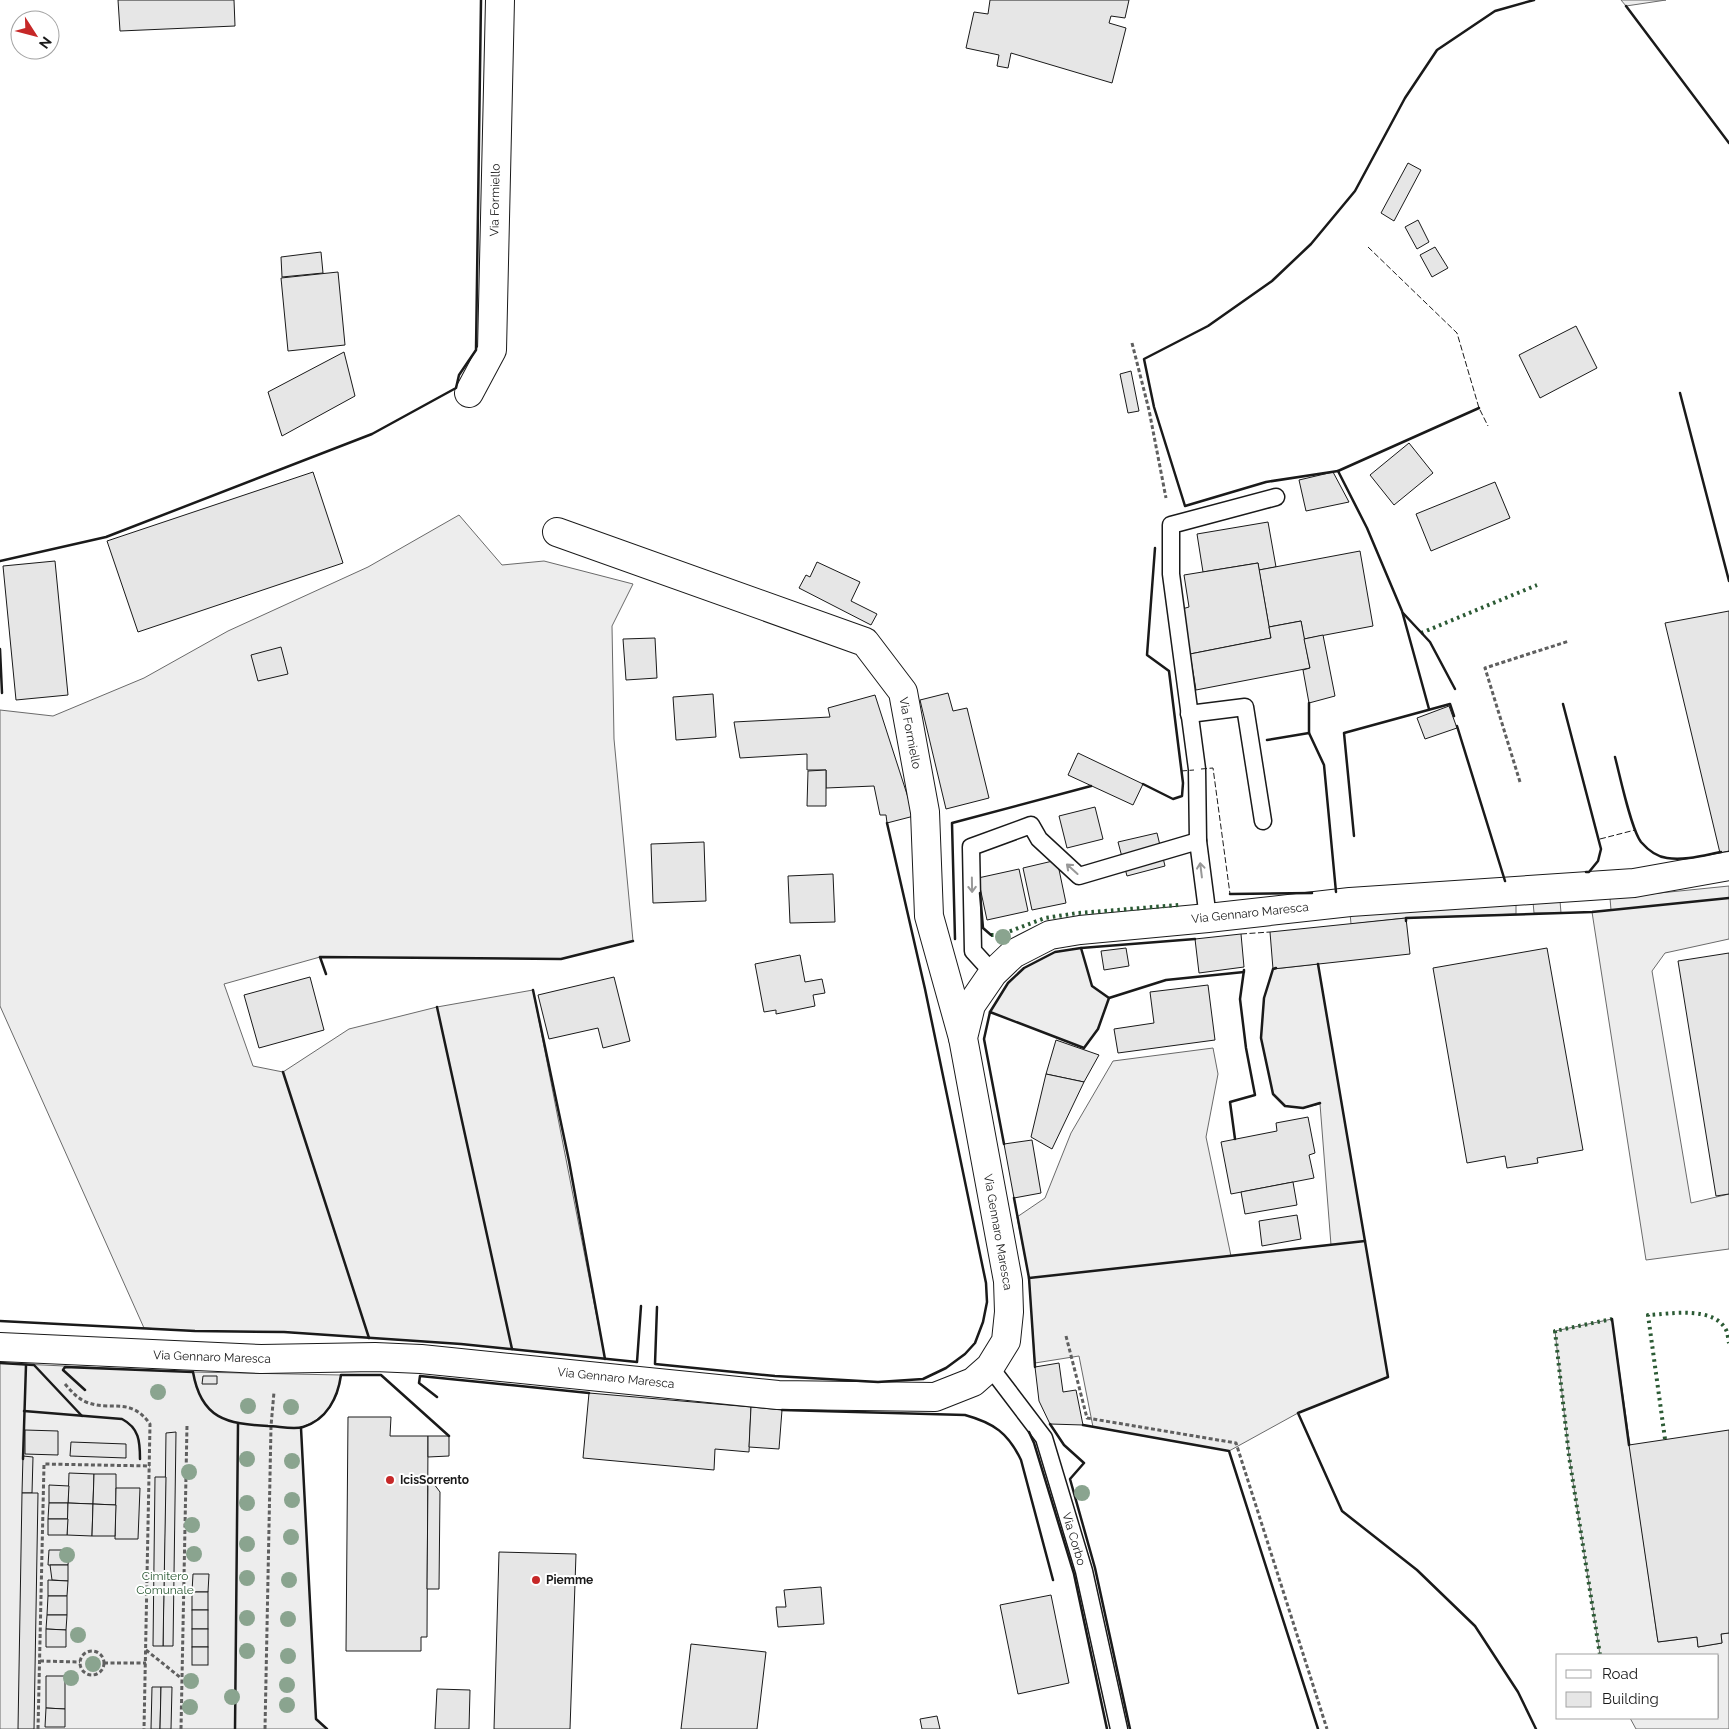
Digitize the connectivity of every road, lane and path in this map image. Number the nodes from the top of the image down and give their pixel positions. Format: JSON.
{"nodes":[{"id":1,"x":500,"y":0,"type":"edge"},
{"id":2,"x":1132,"y":343,"type":"dead end"},
{"id":3,"x":469,"y":394,"type":"dead end"},
{"id":4,"x":1276,"y":497,"type":"dead end"},
{"id":5,"x":1171,"y":525,"type":"junction"},
{"id":6,"x":556,"y":532,"type":"dead end"},
{"id":7,"x":1569,"y":641,"type":"dead end"},
{"id":8,"x":1189,"y":714,"type":"junction"},
{"id":9,"x":1520,"y":782,"type":"dead end"},
{"id":10,"x":1263,"y":821,"type":"dead end"},
{"id":11,"x":1198,"y":841,"type":"junction"},
{"id":12,"x":1729,"y":866,"type":"edge"},
{"id":13,"x":1208,"y":918,"type":"junction"},
{"id":14,"x":993,"y":973,"type":"junction"},
{"id":15,"x":963,"y":1038,"type":"junction"},
{"id":16,"x":1066,"y":1336,"type":"dead end"},
{"id":17,"x":0,"y":1347,"type":"edge"},
{"id":18,"x":39,"y":1350,"type":"junction"},
{"id":19,"x":990,"y":1367,"type":"junction"},
{"id":20,"x":274,"y":1387,"type":"dead end"},
{"id":21,"x":187,"y":1424,"type":"dead end"},
{"id":22,"x":150,"y":1466,"type":"junction"},
{"id":23,"x":146,"y":1650,"type":"junction"},
{"id":24,"x":40,"y":1662,"type":"junction"},
{"id":25,"x":80,"y":1662,"type":"junction"},
{"id":26,"x":104,"y":1663,"type":"junction"},
{"id":27,"x":146,"y":1663,"type":"junction"},
{"id":28,"x":182,"y":1679,"type":"junction"},
{"id":29,"x":38,"y":1729,"type":"edge"},
{"id":30,"x":144,"y":1729,"type":"edge"},
{"id":31,"x":180,"y":1729,"type":"edge"},
{"id":32,"x":264,"y":1729,"type":"edge"},
{"id":33,"x":1119,"y":1729,"type":"edge"},
{"id":34,"x":1327,"y":1729,"type":"edge"}],
"edges":[{"from":1,"to":3,"type":"street","name":"Via Formiello"},
{"from":2,"to":5,"type":"path"},
{"from":4,"to":5,"type":"lane"},
{"from":5,"to":8,"type":"lane"},
{"from":6,"to":15,"type":"street","name":"Via Formiello"},
{"from":7,"to":9,"type":"path"},
{"from":8,"to":10,"type":"lane"},
{"from":8,"to":11,"type":"lane"},
{"from":13,"to":11,"type":"lane","one_way":true},
{"from":11,"to":14,"type":"lane","one_way":true},
{"from":12,"to":13,"type":"street","name":"Via Gennaro Maresca"},
{"from":13,"to":14,"type":"street","name":"Via Gennaro Maresca"},
{"from":14,"to":15,"type":"street","name":"Via Gennaro Maresca"},
{"from":15,"to":19,"type":"street","name":"Via Gennaro Maresca"},
{"from":16,"to":34,"type":"path"},
{"from":17,"to":18,"type":"street","name":"Via Gennaro Maresca"},
{"from":18,"to":19,"type":"street","name":"Via Gennaro Maresca"},
{"from":18,"to":22,"type":"path"},
{"from":19,"to":33,"type":"lane","name":"Via Corbo"},
{"from":20,"to":32,"type":"path"},
{"from":21,"to":28,"type":"path"},
{"from":22,"to":23,"type":"path"},
{"from":22,"to":24,"type":"path"},
{"from":23,"to":27,"type":"path"},
{"from":23,"to":28,"type":"path"},
{"from":24,"to":25,"type":"path"},
{"from":24,"to":29,"type":"path"},
{"from":25,"to":26,"type":"path"},
{"from":25,"to":26,"type":"path"},
{"from":26,"to":27,"type":"path"},
{"from":27,"to":30,"type":"path"},
{"from":28,"to":31,"type":"path"}]}
